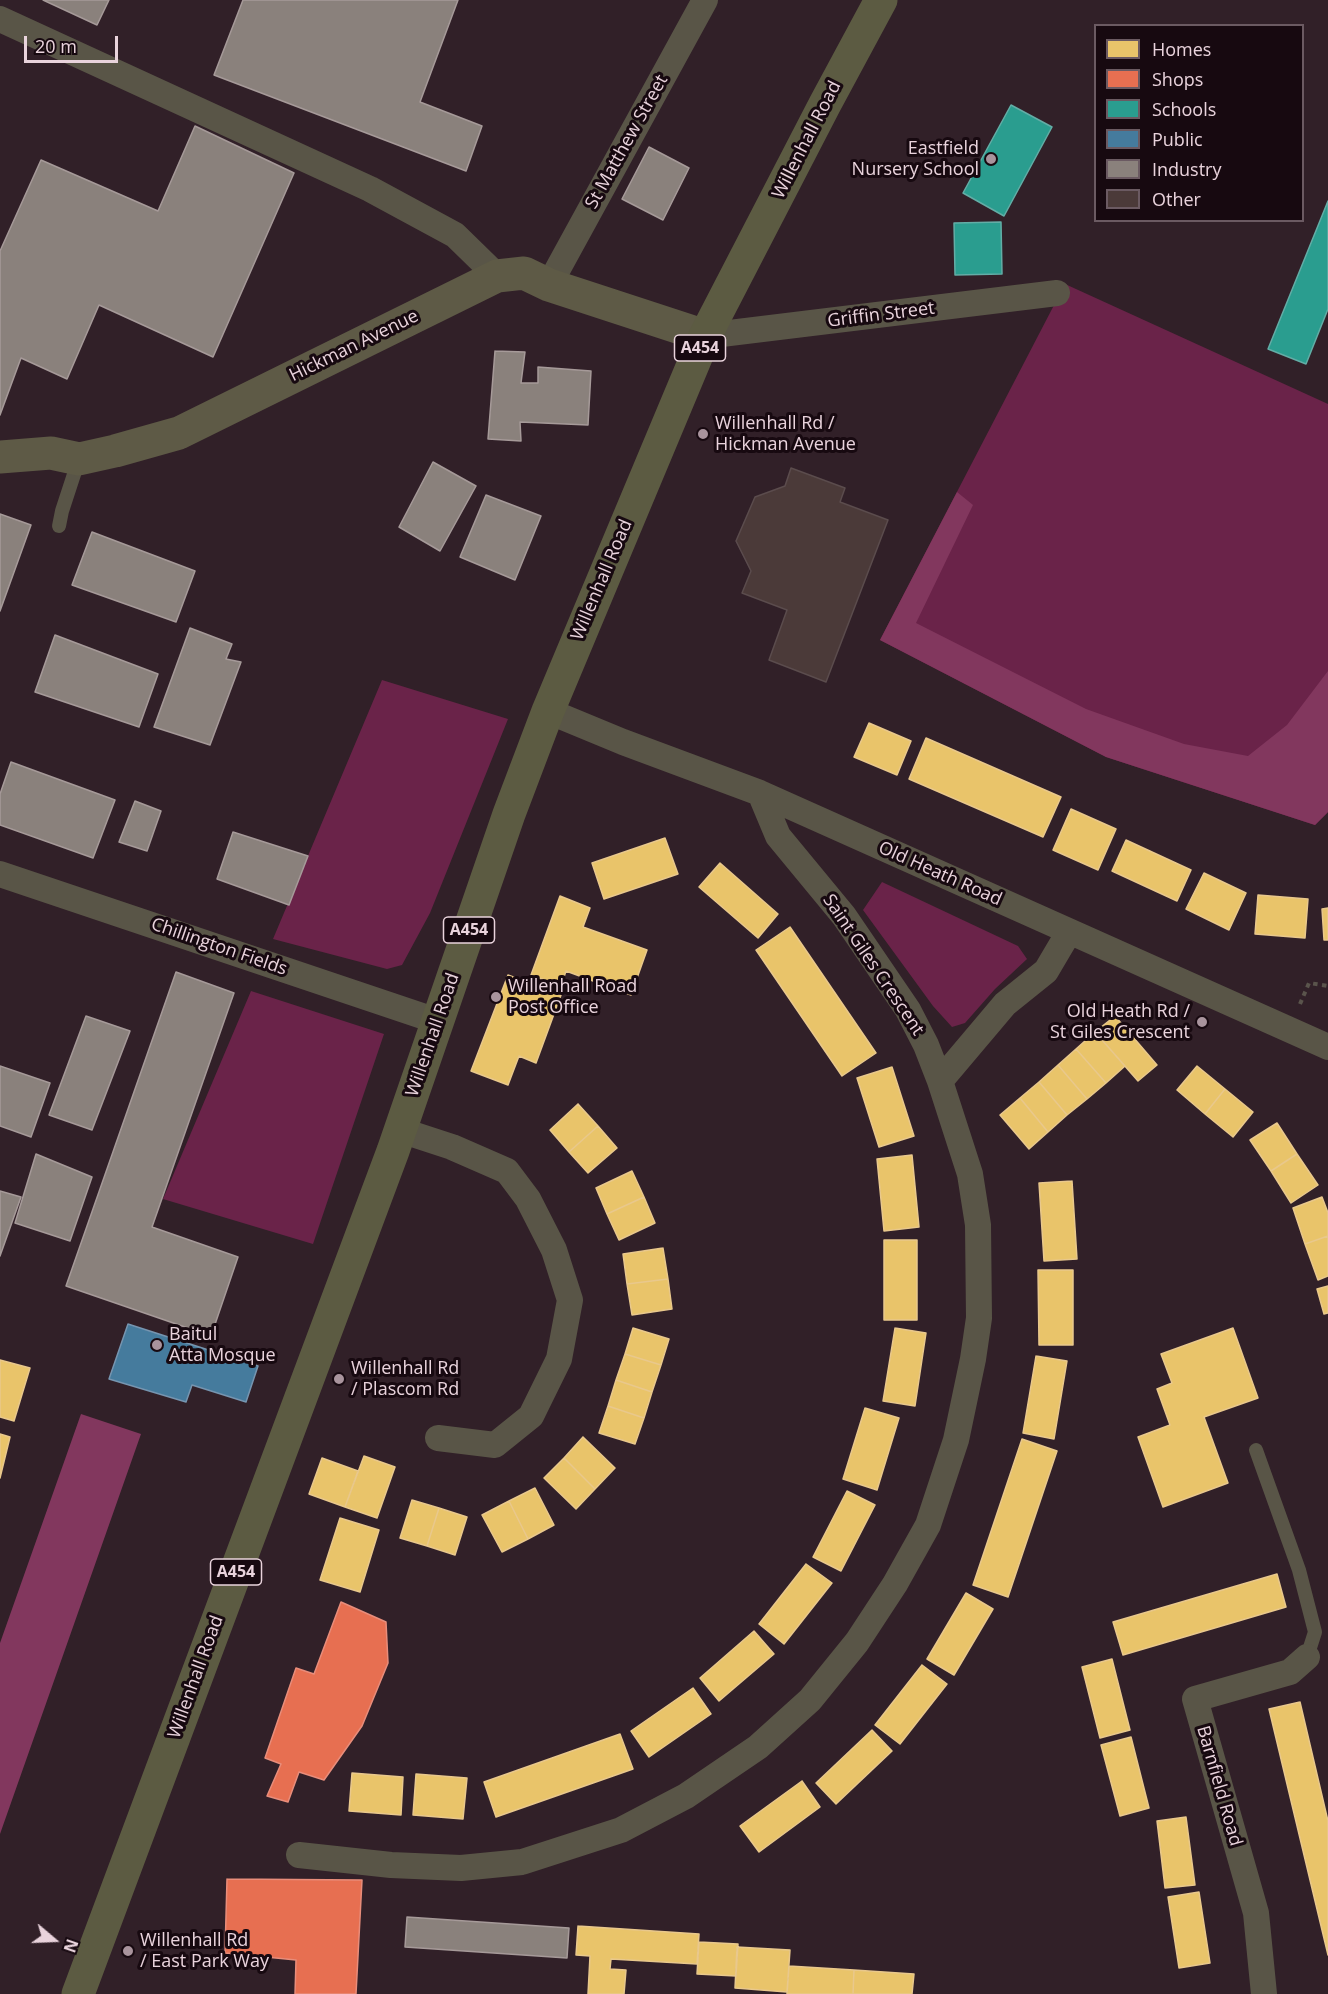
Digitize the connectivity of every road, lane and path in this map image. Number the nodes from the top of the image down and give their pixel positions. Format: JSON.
{"nodes":[{"id":1,"x":705,"y":0,"type":"edge"},
{"id":2,"x":881,"y":0,"type":"edge"},
{"id":3,"x":0,"y":19,"type":"edge"},
{"id":4,"x":497,"y":276,"type":"junction"},
{"id":5,"x":549,"y":285,"type":"junction"},
{"id":6,"x":1057,"y":293,"type":"dead end"},
{"id":7,"x":705,"y":336,"type":"junction"},
{"id":8,"x":0,"y":456,"type":"edge"},
{"id":9,"x":79,"y":459,"type":"junction"},
{"id":10,"x":59,"y":526,"type":"dead end"},
{"id":11,"x":548,"y":711,"type":"junction"},
{"id":12,"x":760,"y":793,"type":"junction"},
{"id":13,"x":0,"y":873,"type":"edge"},
{"id":14,"x":1069,"y":932,"type":"junction"},
{"id":15,"x":1328,"y":986,"type":"edge"},
{"id":16,"x":437,"y":1022,"type":"junction"},
{"id":17,"x":1289,"y":1030,"type":"junction"},
{"id":18,"x":1328,"y":1047,"type":"edge"},
{"id":19,"x":940,"y":1081,"type":"junction"},
{"id":20,"x":400,"y":1130,"type":"junction"},
{"id":21,"x":438,"y":1438,"type":"dead end"},
{"id":22,"x":1256,"y":1450,"type":"dead end"},
{"id":23,"x":1307,"y":1657,"type":"joint"},
{"id":24,"x":299,"y":1855,"type":"dead end"},
{"id":25,"x":78,"y":1994,"type":"edge"},
{"id":26,"x":1264,"y":1994,"type":"edge"}],
"edges":[{"from":1,"to":5,"type":"street","name":"St Matthew Street"},
{"from":2,"to":7,"type":"highway","name":"Willenhall Road","number":"A454"},
{"from":3,"to":4,"type":"street"},
{"from":4,"to":5,"type":"street","name":"Hickman Avenue"},
{"from":4,"to":9,"type":"street","name":"Hickman Avenue"},
{"from":5,"to":7,"type":"street","name":"Hickman Avenue"},
{"from":6,"to":7,"type":"street","name":"Griffin Street"},
{"from":7,"to":11,"type":"highway","name":"Willenhall Road","number":"A454"},
{"from":8,"to":9,"type":"street","name":"Hickman Avenue"},
{"from":9,"to":10,"type":"lane"},
{"from":11,"to":12,"type":"street","name":"Old Heath Road"},
{"from":11,"to":16,"type":"highway","name":"Willenhall Road","number":"A454"},
{"from":12,"to":14,"type":"street","name":"Old Heath Road"},
{"from":12,"to":19,"type":"street","name":"Saint Giles Crescent"},
{"from":13,"to":16,"type":"street","name":"Chillington Fields"},
{"from":14,"to":17,"type":"street","name":"Old Heath Road"},
{"from":14,"to":19,"type":"street"},
{"from":15,"to":17,"type":"path"},
{"from":16,"to":20,"type":"highway","name":"Willenhall Road","number":"A454"},
{"from":17,"to":18,"type":"street","name":"Old Heath Road"},
{"from":19,"to":24,"type":"street","name":"Saint Giles Crescent"},
{"from":20,"to":21,"type":"street"},
{"from":20,"to":25,"type":"highway","name":"Willenhall Road","number":"A454"},
{"from":22,"to":23,"type":"lane"},
{"from":23,"to":26,"type":"street","name":"Barnfield Road"}]}
